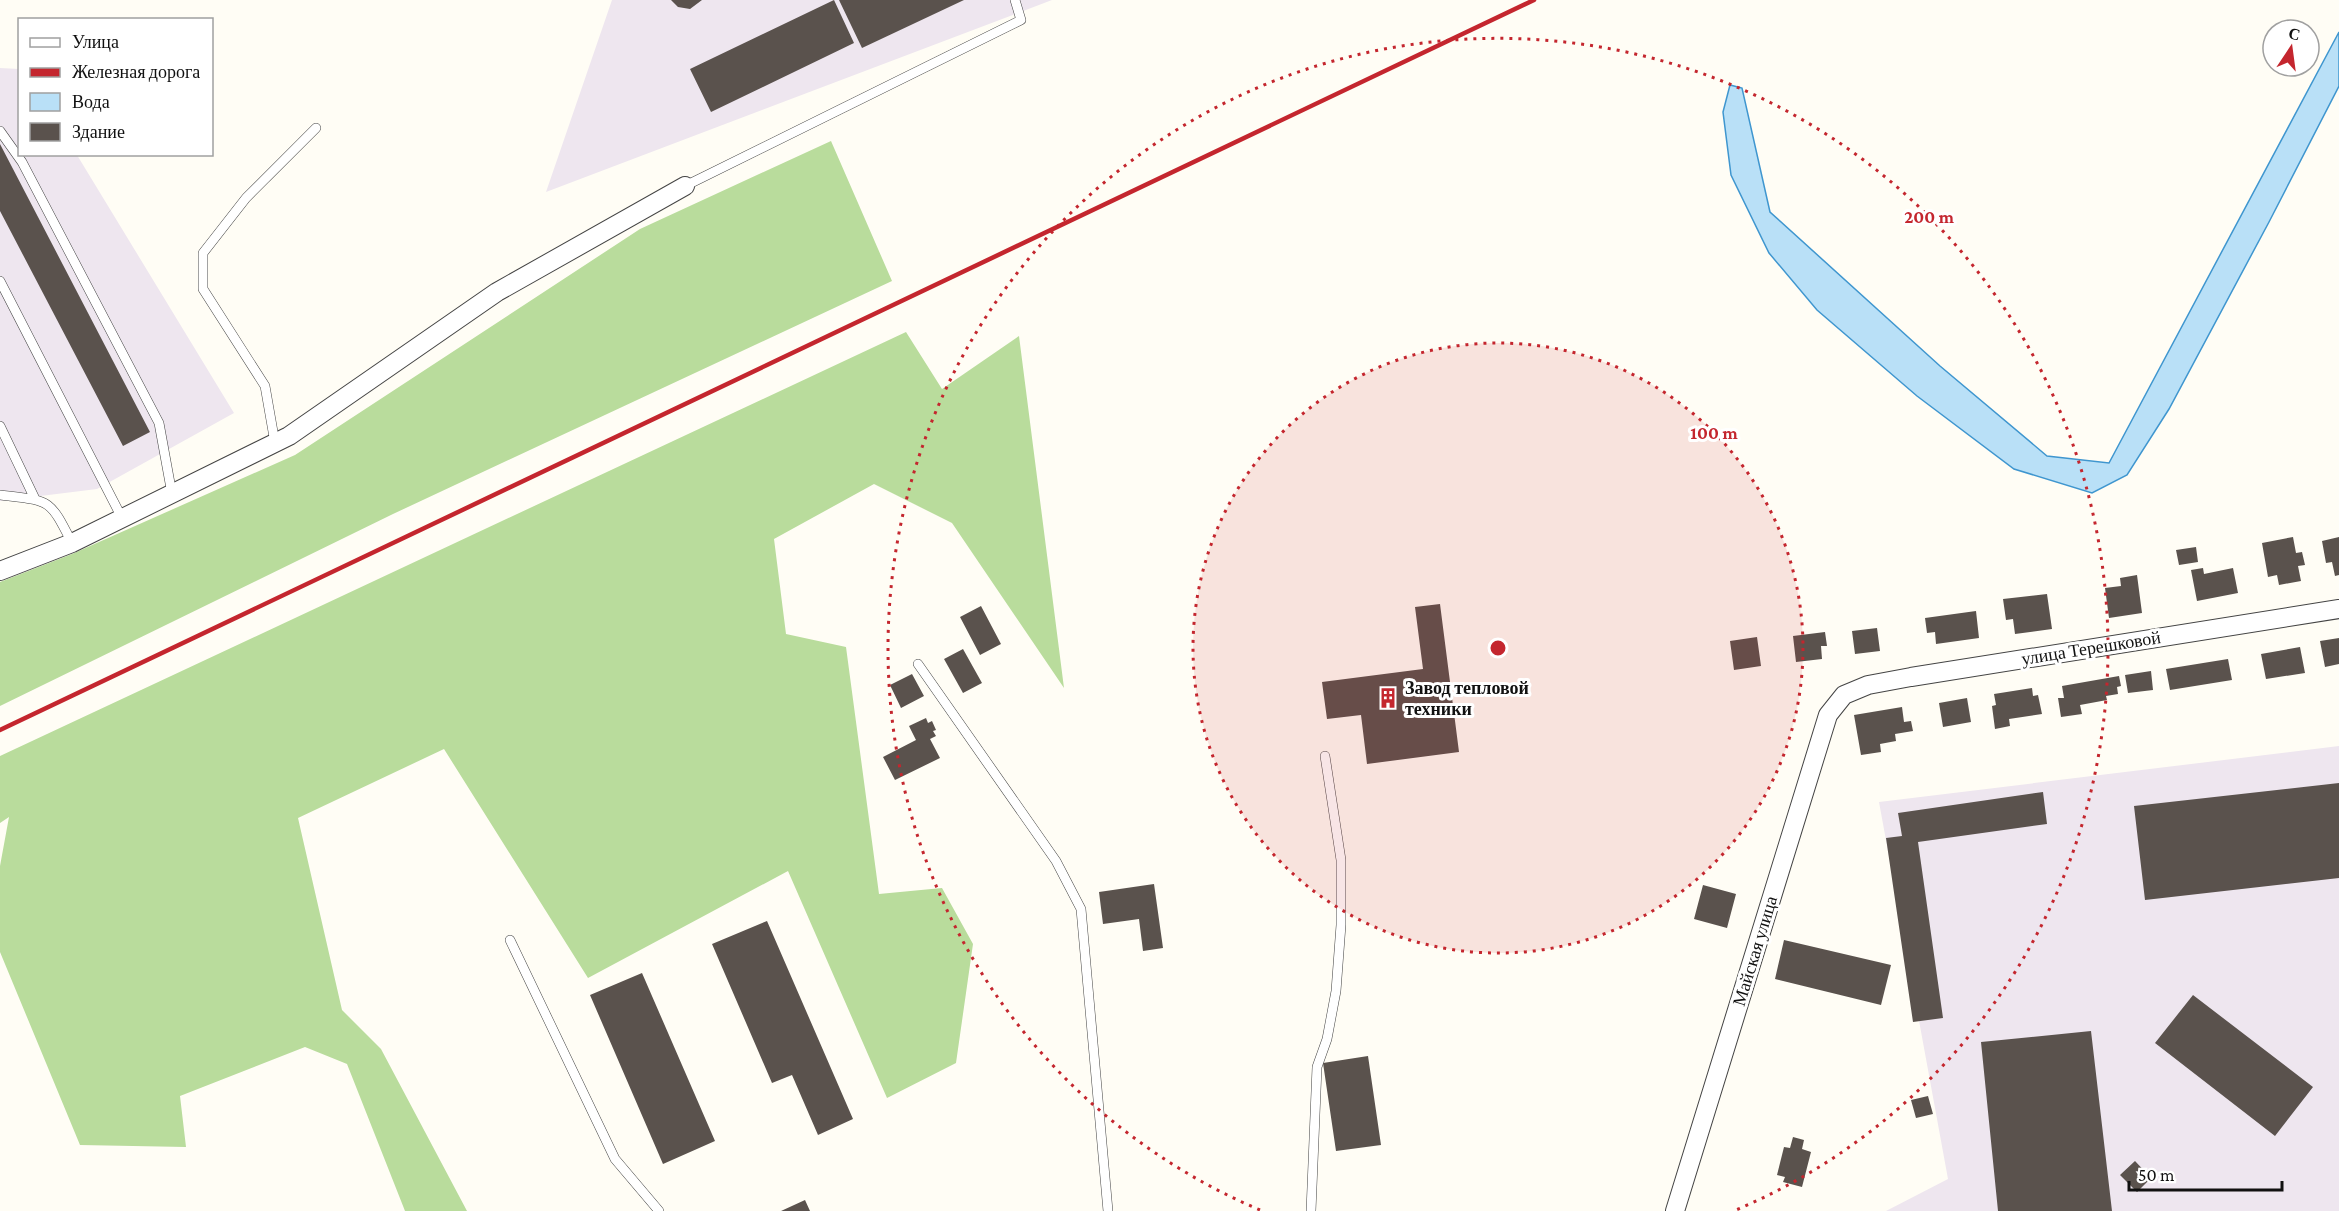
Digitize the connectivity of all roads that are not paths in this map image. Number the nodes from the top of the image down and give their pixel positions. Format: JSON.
{"nodes":[{"id":1,"x":1015,"y":0,"type":"edge"},
{"id":2,"x":316,"y":128,"type":"dead end"},
{"id":3,"x":0,"y":131,"type":"edge"},
{"id":4,"x":685,"y":186,"type":"joint"},
{"id":5,"x":0,"y":281,"type":"edge"},
{"id":6,"x":0,"y":426,"type":"edge"},
{"id":7,"x":275,"y":444,"type":"junction"},
{"id":8,"x":172,"y":494,"type":"junction"},
{"id":9,"x":0,"y":495,"type":"edge"},
{"id":10,"x":35,"y":499,"type":"junction"},
{"id":11,"x":122,"y":518,"type":"junction"},
{"id":12,"x":72,"y":543,"type":"junction"},
{"id":13,"x":0,"y":571,"type":"edge"},
{"id":14,"x":2339,"y":609,"type":"edge"},
{"id":15,"x":918,"y":664,"type":"dead end"},
{"id":16,"x":1844,"y":695,"type":"joint"},
{"id":17,"x":1325,"y":756,"type":"dead end"},
{"id":18,"x":510,"y":940,"type":"dead end"},
{"id":19,"x":659,"y":1211,"type":"edge"},
{"id":20,"x":1108,"y":1211,"type":"edge"},
{"id":21,"x":1311,"y":1211,"type":"edge"},
{"id":22,"x":1675,"y":1211,"type":"edge"}],
"edges":[{"from":1,"to":4,"type":"lane"},
{"from":2,"to":7,"type":"lane"},
{"from":3,"to":8,"type":"lane"},
{"from":4,"to":7,"type":"street"},
{"from":5,"to":11,"type":"lane"},
{"from":6,"to":10,"type":"lane"},
{"from":7,"to":8,"type":"street"},
{"from":8,"to":11,"type":"street"},
{"from":9,"to":10,"type":"lane"},
{"from":10,"to":12,"type":"lane"},
{"from":11,"to":12,"type":"street"},
{"from":12,"to":13,"type":"street"},
{"from":14,"to":16,"type":"street","name":"улица Терешковой"},
{"from":15,"to":20,"type":"lane"},
{"from":16,"to":22,"type":"street","name":"Майская улица"},
{"from":17,"to":21,"type":"lane"},
{"from":18,"to":19,"type":"lane"}]}
